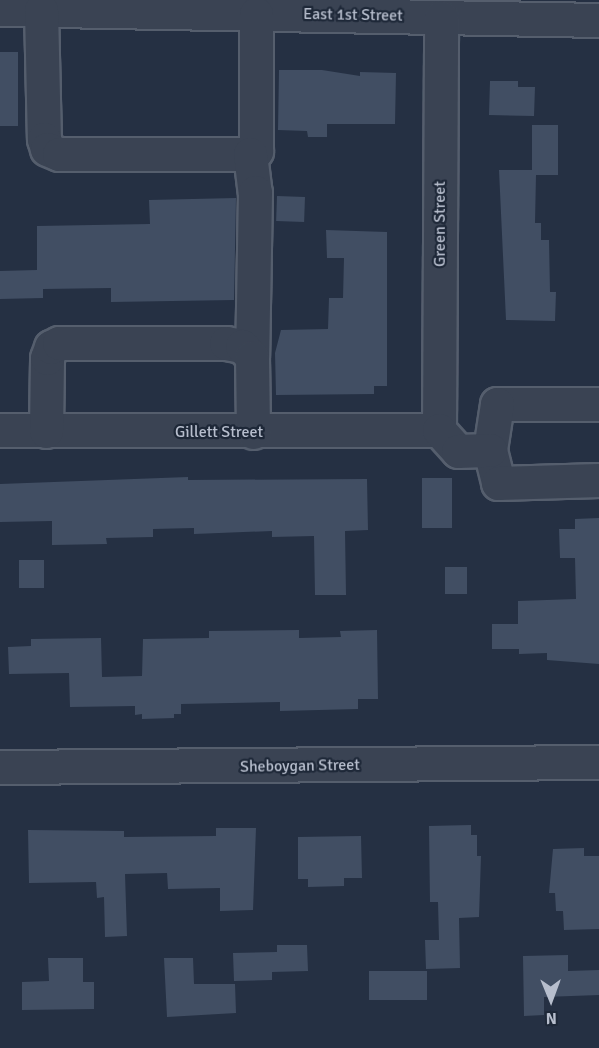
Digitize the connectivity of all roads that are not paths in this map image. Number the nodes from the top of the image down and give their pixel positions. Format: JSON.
{"nodes":[{"id":1,"x":0,"y":9,"type":"edge"},
{"id":2,"x":263,"y":9,"type":"edge"},
{"id":3,"x":41,"y":10,"type":"junction"},
{"id":4,"x":441,"y":17,"type":"junction"},
{"id":5,"x":599,"y":20,"type":"edge"},
{"id":6,"x":250,"y":154,"type":"junction"},
{"id":7,"x":252,"y":357,"type":"junction"},
{"id":8,"x":599,"y":404,"type":"edge"},
{"id":9,"x":0,"y":430,"type":"edge"},
{"id":10,"x":46,"y":430,"type":"junction"},
{"id":11,"x":439,"y":430,"type":"junction"},
{"id":12,"x":253,"y":432,"type":"junction"},
{"id":13,"x":490,"y":450,"type":"junction"},
{"id":14,"x":599,"y":480,"type":"edge"},
{"id":15,"x":599,"y":762,"type":"edge"},
{"id":16,"x":0,"y":768,"type":"edge"}],
"edges":[{"from":1,"to":3,"type":"street","name":"East 1st Street"},
{"from":2,"to":3,"type":"street","name":"East 1st Street"},
{"from":2,"to":4,"type":"street","name":"East 1st Street"},
{"from":2,"to":6,"type":"street"},
{"from":3,"to":6,"type":"street"},
{"from":4,"to":5,"type":"street","name":"East 1st Street"},
{"from":4,"to":11,"type":"street","name":"Green Street"},
{"from":6,"to":7,"type":"street"},
{"from":7,"to":10,"type":"street"},
{"from":7,"to":12,"type":"street"},
{"from":8,"to":13,"type":"street"},
{"from":9,"to":10,"type":"street","name":"Gillett Street"},
{"from":10,"to":12,"type":"street","name":"Gillett Street"},
{"from":11,"to":12,"type":"street","name":"Gillett Street"},
{"from":11,"to":13,"type":"street"},
{"from":13,"to":14,"type":"street"},
{"from":15,"to":16,"type":"street","name":"Sheboygan Street"}]}
